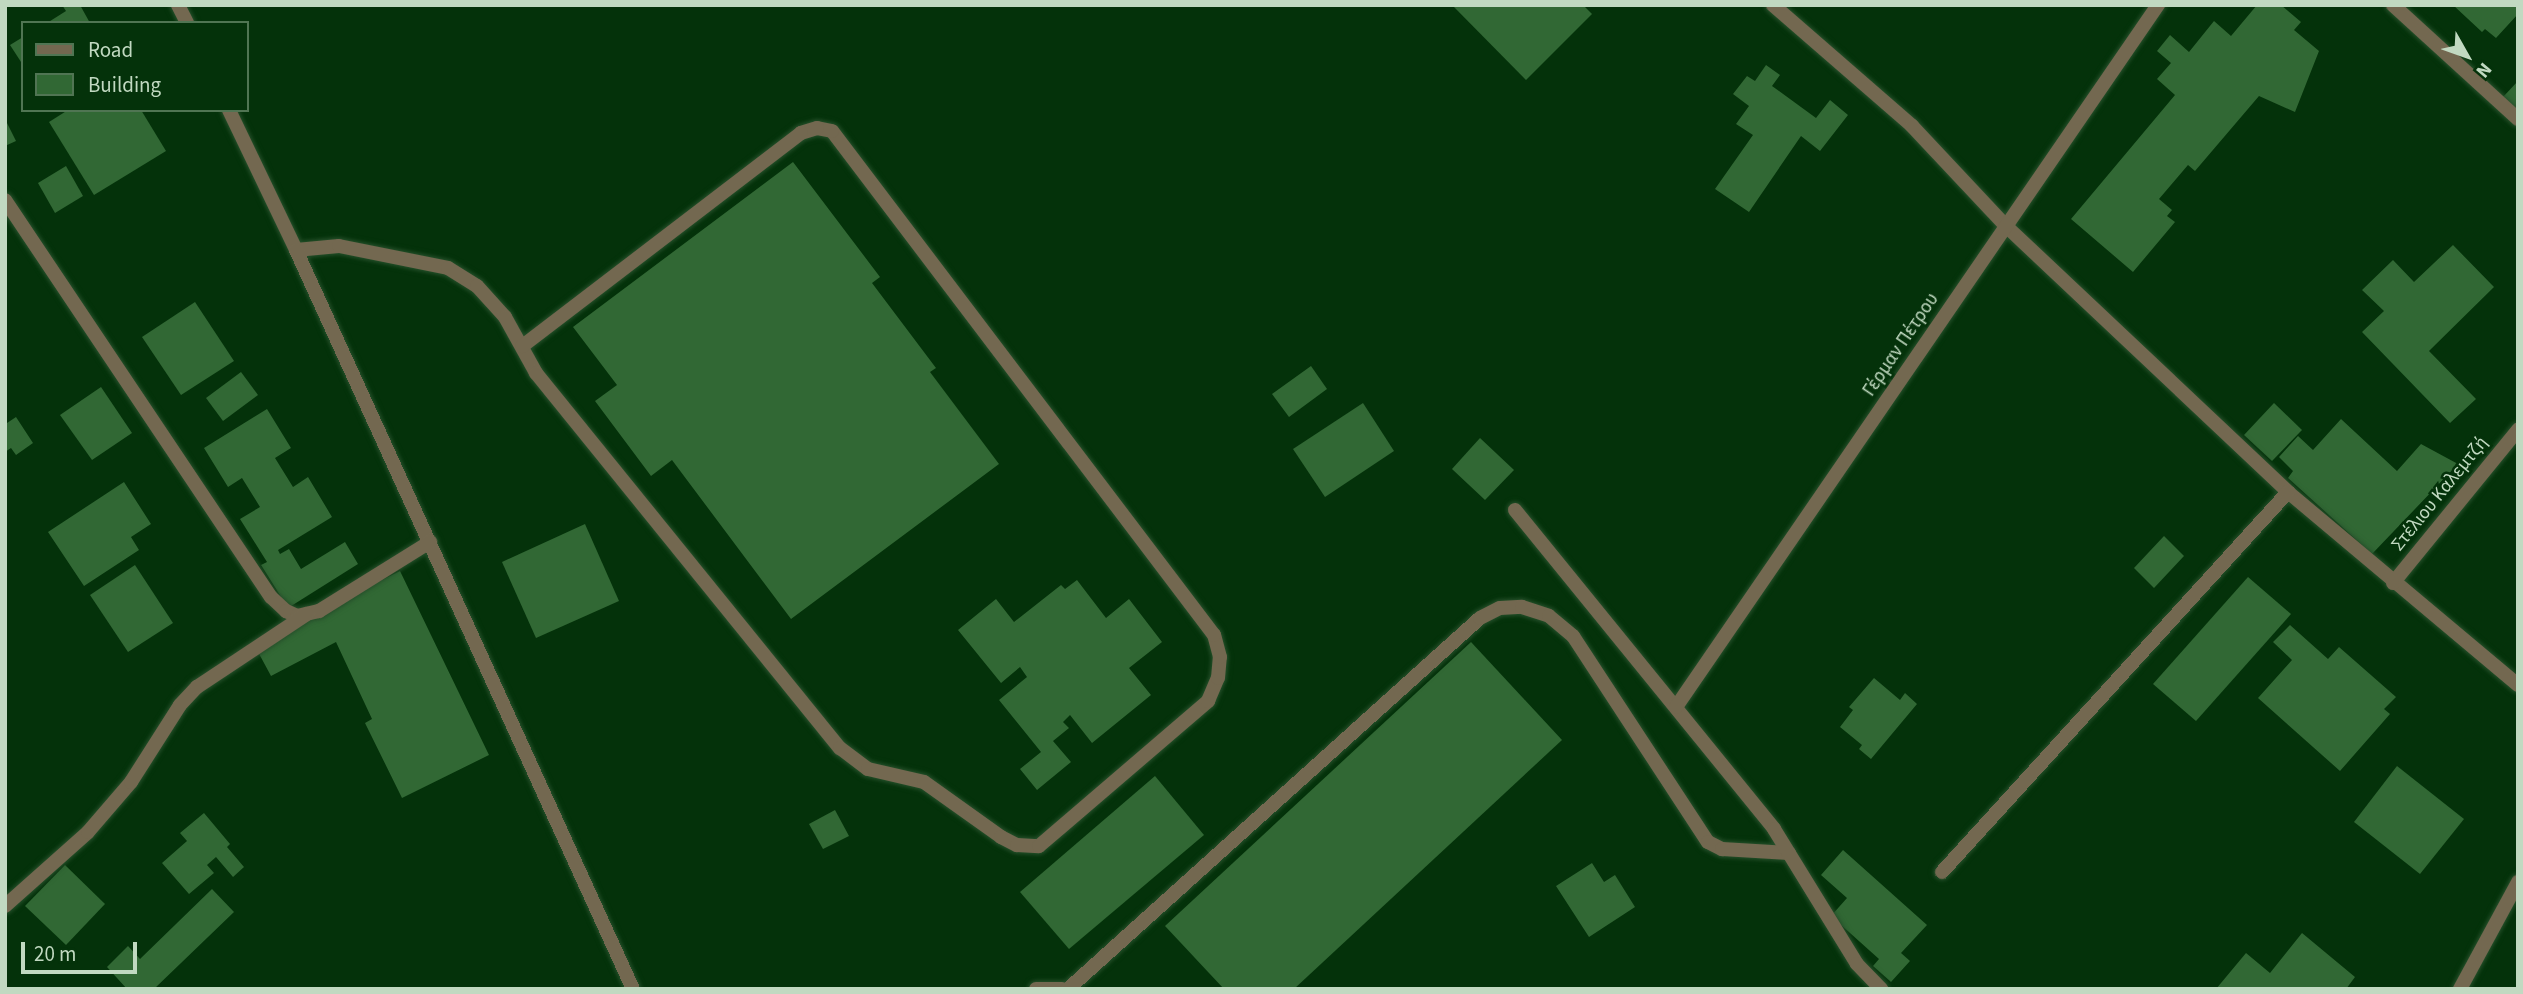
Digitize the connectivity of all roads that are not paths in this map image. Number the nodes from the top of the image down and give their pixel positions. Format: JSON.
{"nodes":[{"id":1,"x":178,"y":5,"type":"edge"},
{"id":2,"x":1773,"y":5,"type":"edge"},
{"id":3,"x":2158,"y":5,"type":"edge"},
{"id":4,"x":2393,"y":5,"type":"edge"},
{"id":5,"x":186,"y":21,"type":"edge"},
{"id":6,"x":230,"y":112,"type":"edge"},
{"id":7,"x":2518,"y":119,"type":"edge"},
{"id":8,"x":5,"y":200,"type":"edge"},
{"id":9,"x":2006,"y":226,"type":"junction"},
{"id":10,"x":296,"y":250,"type":"junction"},
{"id":11,"x":522,"y":346,"type":"junction"},
{"id":12,"x":2518,"y":430,"type":"edge"},
{"id":13,"x":2288,"y":492,"type":"junction"},
{"id":14,"x":1515,"y":510,"type":"dead end"},
{"id":15,"x":430,"y":542,"type":"junction"},
{"id":16,"x":2393,"y":583,"type":"junction"},
{"id":17,"x":309,"y":614,"type":"junction"},
{"id":18,"x":2518,"y":685,"type":"edge"},
{"id":19,"x":1676,"y":707,"type":"junction"},
{"id":20,"x":1789,"y":853,"type":"junction"},
{"id":21,"x":1942,"y":872,"type":"dead end"},
{"id":22,"x":2518,"y":882,"type":"edge"},
{"id":23,"x":5,"y":906,"type":"edge"},
{"id":24,"x":633,"y":989,"type":"edge"},
{"id":25,"x":1036,"y":989,"type":"edge"},
{"id":26,"x":1062,"y":989,"type":"edge"},
{"id":27,"x":1068,"y":989,"type":"edge"},
{"id":28,"x":1881,"y":989,"type":"edge"},
{"id":29,"x":2460,"y":989,"type":"edge"}],
"edges":[{"from":1,"to":5,"type":"street"},
{"from":2,"to":9,"type":"street"},
{"from":3,"to":9,"type":"street","name":"Γέρμαν Πέτρου"},
{"from":4,"to":7,"type":"street"},
{"from":6,"to":10,"type":"street"},
{"from":8,"to":17,"type":"street"},
{"from":9,"to":13,"type":"street"},
{"from":9,"to":19,"type":"street","name":"Γέρμαν Πέτρου"},
{"from":10,"to":11,"type":"street"},
{"from":10,"to":15,"type":"street"},
{"from":11,"to":11,"type":"street"},
{"from":12,"to":16,"type":"street","name":"Στέλιου Καλεμτζή"},
{"from":13,"to":16,"type":"street"},
{"from":13,"to":21,"type":"street"},
{"from":14,"to":19,"type":"street"},
{"from":15,"to":17,"type":"street"},
{"from":15,"to":24,"type":"street"},
{"from":16,"to":18,"type":"street"},
{"from":17,"to":23,"type":"street"},
{"from":19,"to":20,"type":"street"},
{"from":20,"to":27,"type":"street"},
{"from":20,"to":28,"type":"street"},
{"from":22,"to":29,"type":"street"},
{"from":25,"to":26,"type":"street"}]}
